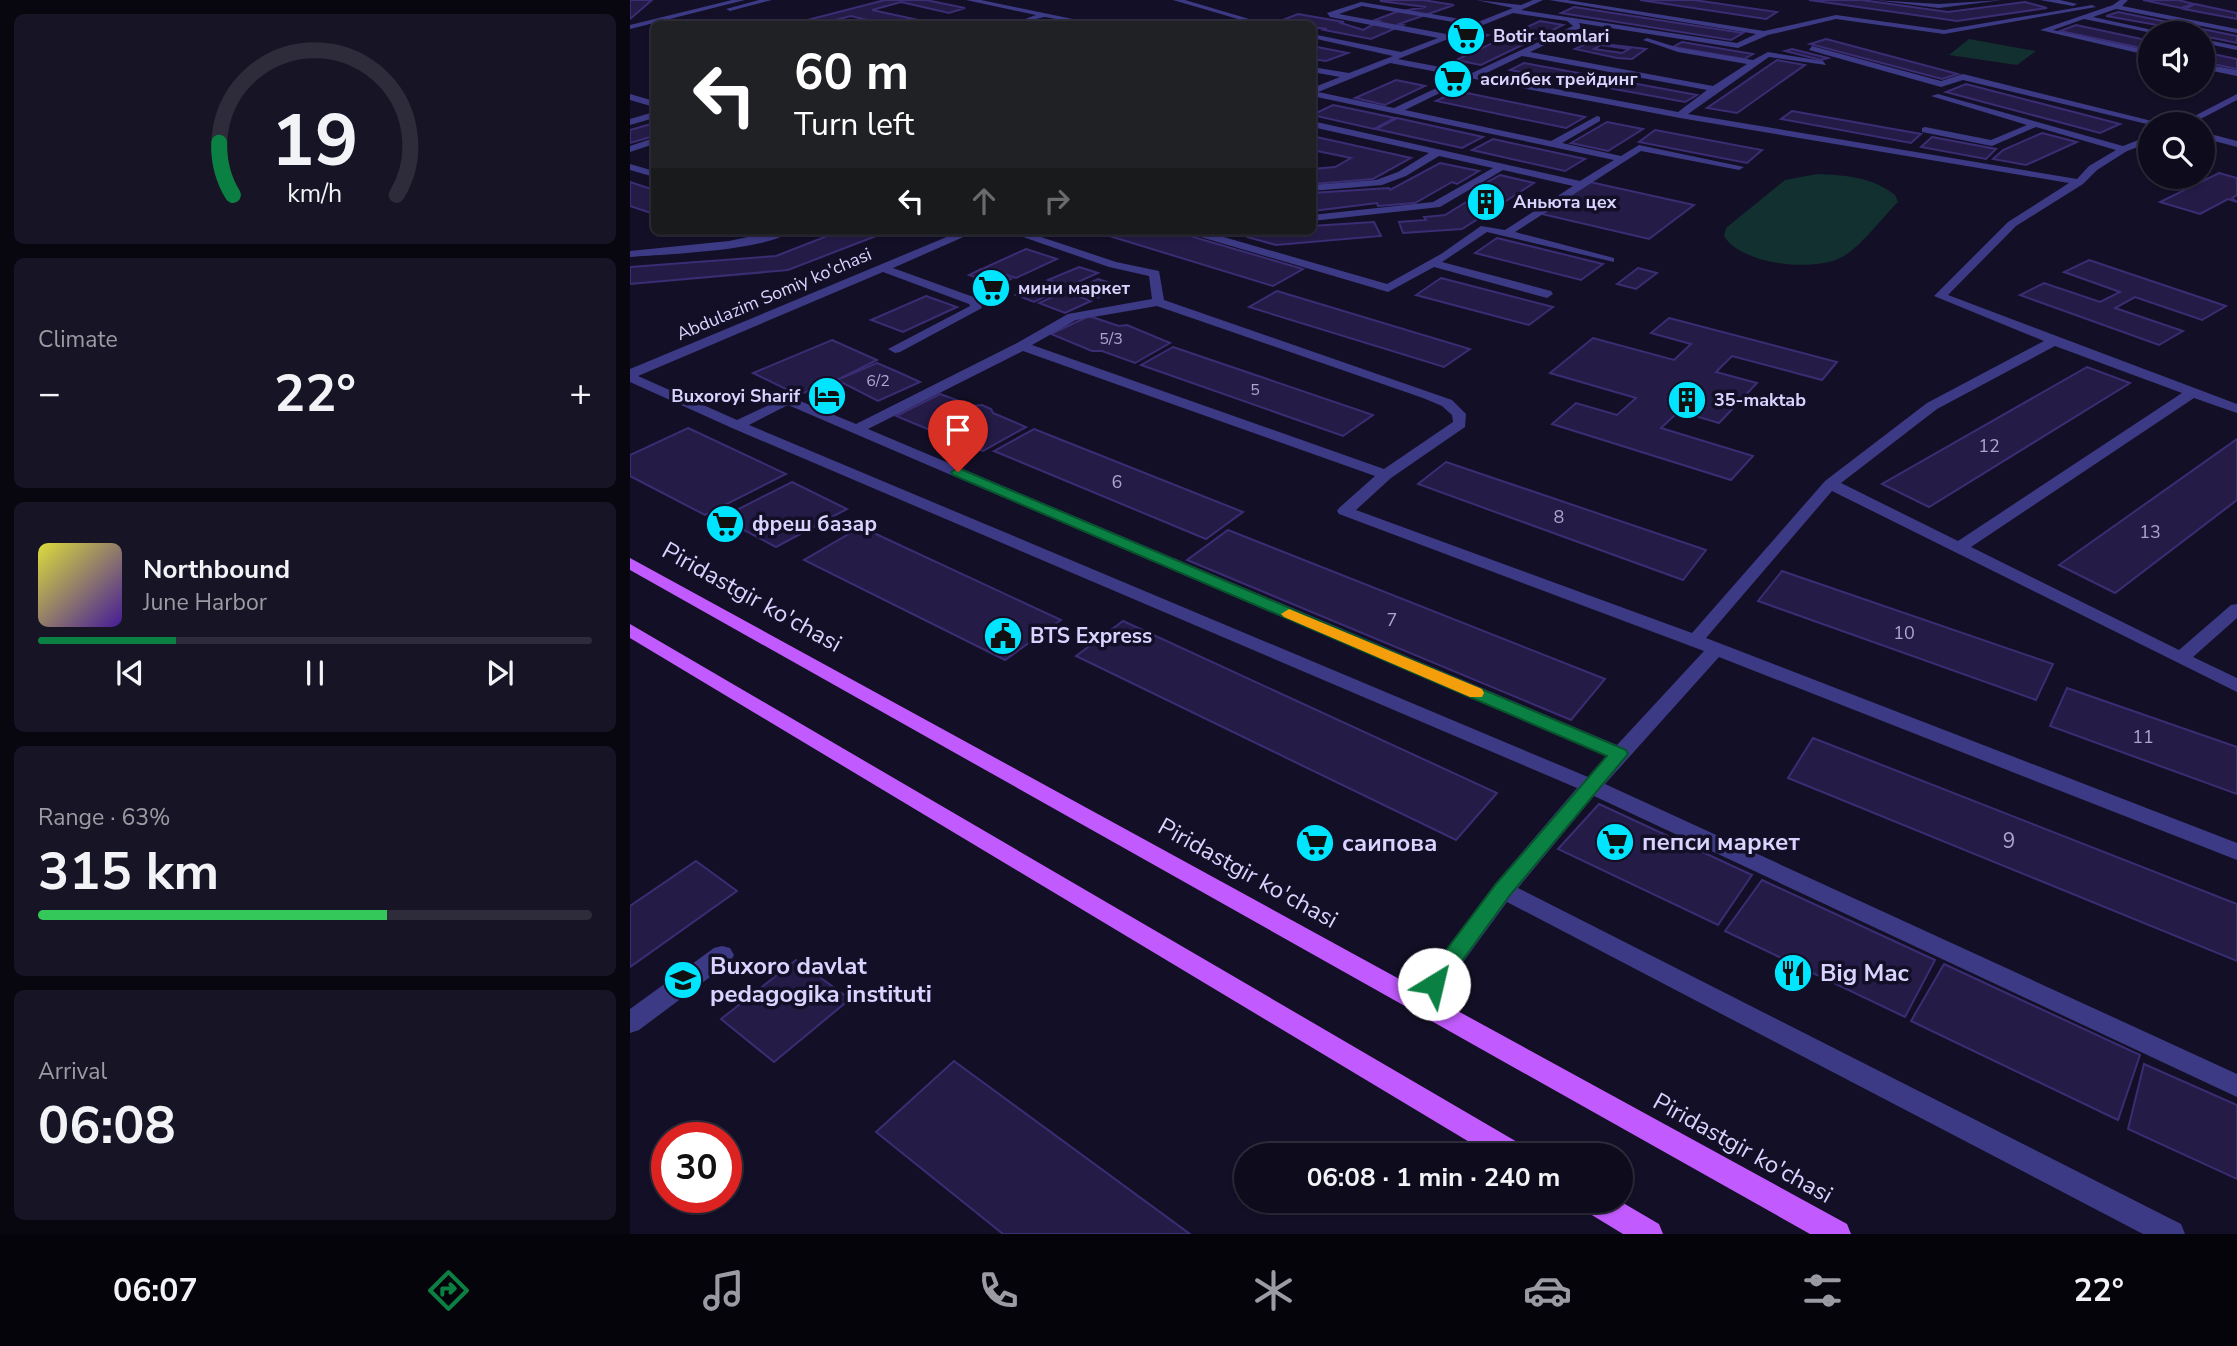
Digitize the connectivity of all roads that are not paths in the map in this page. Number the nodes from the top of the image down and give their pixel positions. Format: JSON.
{"nodes":[{"id":1,"x":741,"y":0,"type":"edge"},
{"id":2,"x":768,"y":0,"type":"edge"},
{"id":3,"x":970,"y":0,"type":"edge"},
{"id":4,"x":1177,"y":0,"type":"edge"},
{"id":5,"x":1479,"y":0,"type":"edge"},
{"id":6,"x":1539,"y":0,"type":"edge"},
{"id":7,"x":1553,"y":0,"type":"edge"},
{"id":8,"x":1878,"y":0,"type":"edge"},
{"id":9,"x":1999,"y":0,"type":"edge"},
{"id":10,"x":2043,"y":0,"type":"edge"},
{"id":11,"x":2124,"y":0,"type":"edge"},
{"id":12,"x":2092,"y":7,"type":"junction"},
{"id":13,"x":2112,"y":8,"type":"junction"},
{"id":14,"x":1517,"y":9,"type":"junction"},
{"id":15,"x":1045,"y":15,"type":"junction"},
{"id":16,"x":2084,"y":18,"type":"junction"},
{"id":17,"x":1569,"y":19,"type":"junction"},
{"id":18,"x":655,"y":21,"type":"edge"},
{"id":19,"x":682,"y":21,"type":"edge"},
{"id":20,"x":1024,"y":21,"type":"edge"},
{"id":21,"x":1077,"y":21,"type":"edge"},
{"id":22,"x":1251,"y":21,"type":"edge"},
{"id":23,"x":651,"y":22,"type":"edge"},
{"id":24,"x":1765,"y":22,"type":"dead end"},
{"id":25,"x":1478,"y":24,"type":"junction"},
{"id":26,"x":1578,"y":26,"type":"junction"},
{"id":27,"x":1791,"y":26,"type":"junction"},
{"id":28,"x":630,"y":27,"type":"edge"},
{"id":29,"x":2138,"y":28,"type":"edge"},
{"id":30,"x":651,"y":29,"type":"edge"},
{"id":31,"x":2237,"y":31,"type":"edge"},
{"id":32,"x":1765,"y":33,"type":"junction"},
{"id":33,"x":630,"y":34,"type":"edge"},
{"id":34,"x":1316,"y":37,"type":"edge"},
{"id":35,"x":1447,"y":37,"type":"junction"},
{"id":36,"x":2215,"y":43,"type":"edge"},
{"id":37,"x":1812,"y":48,"type":"dead end"},
{"id":38,"x":2237,"y":48,"type":"edge"},
{"id":39,"x":2138,"y":51,"type":"edge"},
{"id":40,"x":1522,"y":53,"type":"junction"},
{"id":41,"x":1402,"y":55,"type":"junction"},
{"id":42,"x":1390,"y":60,"type":"junction"},
{"id":43,"x":1754,"y":62,"type":"junction"},
{"id":44,"x":1823,"y":63,"type":"dead end"},
{"id":45,"x":2215,"y":69,"type":"edge"},
{"id":46,"x":1316,"y":70,"type":"edge"},
{"id":47,"x":2237,"y":74,"type":"edge"},
{"id":48,"x":1349,"y":76,"type":"junction"},
{"id":49,"x":1474,"y":76,"type":"junction"},
{"id":50,"x":1443,"y":88,"type":"dead end"},
{"id":51,"x":1714,"y":89,"type":"junction"},
{"id":52,"x":1316,"y":90,"type":"edge"},
{"id":53,"x":1316,"y":93,"type":"edge"},
{"id":54,"x":1936,"y":96,"type":"dead end"},
{"id":55,"x":630,"y":97,"type":"edge"},
{"id":56,"x":2235,"y":100,"type":"edge"},
{"id":57,"x":651,"y":103,"type":"edge"},
{"id":58,"x":1395,"y":111,"type":"junction"},
{"id":59,"x":2210,"y":112,"type":"edge"},
{"id":60,"x":1680,"y":115,"type":"junction"},
{"id":61,"x":651,"y":116,"type":"edge"},
{"id":62,"x":1597,"y":119,"type":"dead end"},
{"id":63,"x":2138,"y":119,"type":"edge"},
{"id":64,"x":630,"y":122,"type":"edge"},
{"id":65,"x":2036,"y":124,"type":"junction"},
{"id":66,"x":1316,"y":125,"type":"edge"},
{"id":67,"x":1925,"y":130,"type":"dead end"},
{"id":68,"x":2215,"y":138,"type":"edge"},
{"id":69,"x":651,"y":142,"type":"edge"},
{"id":70,"x":2138,"y":143,"type":"edge"},
{"id":71,"x":1553,"y":144,"type":"junction"},
{"id":72,"x":2237,"y":144,"type":"edge"},
{"id":73,"x":633,"y":148,"type":"edge"},
{"id":74,"x":2124,"y":149,"type":"junction"},
{"id":75,"x":651,"y":151,"type":"edge"},
{"id":76,"x":1438,"y":152,"type":"junction"},
{"id":77,"x":1623,"y":159,"type":"junction"},
{"id":78,"x":630,"y":167,"type":"edge"},
{"id":79,"x":1501,"y":167,"type":"junction"},
{"id":80,"x":1739,"y":167,"type":"dead end"},
{"id":81,"x":651,"y":173,"type":"edge"},
{"id":82,"x":2079,"y":182,"type":"junction"},
{"id":83,"x":1583,"y":185,"type":"junction"},
{"id":84,"x":1316,"y":188,"type":"edge"},
{"id":85,"x":1316,"y":218,"type":"edge"},
{"id":86,"x":1507,"y":233,"type":"junction"},
{"id":87,"x":776,"y":235,"type":"edge"},
{"id":88,"x":961,"y":235,"type":"edge"},
{"id":89,"x":1024,"y":235,"type":"edge"},
{"id":90,"x":1205,"y":235,"type":"edge"},
{"id":91,"x":630,"y":254,"type":"edge"},
{"id":92,"x":1445,"y":256,"type":"junction"},
{"id":93,"x":1610,"y":260,"type":"dead end"},
{"id":94,"x":1432,"y":263,"type":"junction"},
{"id":95,"x":882,"y":268,"type":"junction"},
{"id":96,"x":1158,"y":302,"type":"junction"},
{"id":97,"x":2054,"y":341,"type":"junction"},
{"id":98,"x":1022,"y":346,"type":"junction"},
{"id":99,"x":895,"y":349,"type":"dead end"},
{"id":100,"x":630,"y":376,"type":"edge"},
{"id":101,"x":2193,"y":392,"type":"junction"},
{"id":102,"x":2237,"y":409,"type":"edge"},
{"id":103,"x":737,"y":425,"type":"junction"},
{"id":104,"x":856,"y":429,"type":"junction"},
{"id":105,"x":1386,"y":475,"type":"junction"},
{"id":106,"x":1830,"y":484,"type":"junction"},
{"id":107,"x":1960,"y":547,"type":"junction"},
{"id":108,"x":630,"y":563,"type":"edge"},
{"id":109,"x":2237,"y":609,"type":"edge"},
{"id":110,"x":630,"y":630,"type":"edge"},
{"id":111,"x":1695,"y":640,"type":"junction"},
{"id":112,"x":1716,"y":649,"type":"junction"},
{"id":113,"x":2181,"y":659,"type":"junction"},
{"id":114,"x":2237,"y":686,"type":"edge"},
{"id":115,"x":1619,"y":754,"type":"junction"},
{"id":116,"x":1591,"y":786,"type":"junction"},
{"id":117,"x":2237,"y":852,"type":"edge"},
{"id":118,"x":1503,"y":890,"type":"junction"},
{"id":119,"x":722,"y":955,"type":"dead end"},
{"id":120,"x":1420,"y":1003,"type":"junction"},
{"id":121,"x":630,"y":1023,"type":"edge"},
{"id":122,"x":2237,"y":1086,"type":"edge"},
{"id":123,"x":1495,"y":1143,"type":"edge"},
{"id":124,"x":1613,"y":1213,"type":"edge"},
{"id":125,"x":1648,"y":1234,"type":"edge"},
{"id":126,"x":1836,"y":1234,"type":"edge"},
{"id":127,"x":2171,"y":1234,"type":"edge"}],
"edges":[{"from":1,"to":18,"type":"street"},
{"from":2,"to":19,"type":"street"},
{"from":3,"to":15,"type":"street"},
{"from":4,"to":22,"type":"street"},
{"from":5,"to":14,"type":"street"},
{"from":6,"to":14,"type":"street"},
{"from":7,"to":32,"type":"street"},
{"from":8,"to":9,"type":"street"},
{"from":10,"to":12,"type":"street"},
{"from":11,"to":13,"type":"street"},
{"from":12,"to":13,"type":"street"},
{"from":12,"to":27,"type":"street"},
{"from":13,"to":16,"type":"street"},
{"from":13,"to":31,"type":"street"},
{"from":14,"to":17,"type":"street"},
{"from":14,"to":25,"type":"street"},
{"from":15,"to":20,"type":"street"},
{"from":15,"to":21,"type":"street"},
{"from":16,"to":29,"type":"street"},
{"from":16,"to":39,"type":"street"},
{"from":17,"to":26,"type":"street"},
{"from":17,"to":32,"type":"street"},
{"from":23,"to":28,"type":"street"},
{"from":24,"to":27,"type":"street"},
{"from":25,"to":35,"type":"street"},
{"from":25,"to":35,"type":"street"},
{"from":26,"to":40,"type":"street"},
{"from":26,"to":43,"type":"street"},
{"from":27,"to":32,"type":"street"},
{"from":30,"to":33,"type":"street"},
{"from":34,"to":41,"type":"street"},
{"from":35,"to":41,"type":"street"},
{"from":36,"to":38,"type":"street"},
{"from":37,"to":63,"type":"street"},
{"from":40,"to":49,"type":"street"},
{"from":40,"to":51,"type":"street"},
{"from":41,"to":42,"type":"street"},
{"from":42,"to":48,"type":"street"},
{"from":42,"to":49,"type":"street"},
{"from":43,"to":44,"type":"street"},
{"from":43,"to":51,"type":"street"},
{"from":45,"to":47,"type":"street"},
{"from":46,"to":48,"type":"street"},
{"from":48,"to":52,"type":"street"},
{"from":49,"to":60,"type":"street"},
{"from":50,"to":58,"type":"street"},
{"from":51,"to":60,"type":"street"},
{"from":53,"to":58,"type":"street"},
{"from":54,"to":65,"type":"street"},
{"from":55,"to":57,"type":"street"},
{"from":56,"to":59,"type":"street"},
{"from":58,"to":71,"type":"street"},
{"from":60,"to":82,"type":"street"},
{"from":61,"to":64,"type":"street"},
{"from":62,"to":71,"type":"street"},
{"from":65,"to":67,"type":"street"},
{"from":65,"to":74,"type":"street"},
{"from":66,"to":76,"type":"street"},
{"from":68,"to":72,"type":"street"},
{"from":69,"to":73,"type":"street"},
{"from":70,"to":74,"type":"street"},
{"from":71,"to":77,"type":"street"},
{"from":73,"to":75,"type":"street"},
{"from":74,"to":82,"type":"street"},
{"from":76,"to":79,"type":"street"},
{"from":76,"to":84,"type":"street"},
{"from":77,"to":80,"type":"street"},
{"from":77,"to":83,"type":"street"},
{"from":78,"to":81,"type":"street"},
{"from":79,"to":83,"type":"street"},
{"from":79,"to":85,"type":"street"},
{"from":82,"to":97,"type":"street"},
{"from":83,"to":86,"type":"street"},
{"from":86,"to":92,"type":"street"},
{"from":86,"to":93,"type":"street"},
{"from":87,"to":91,"type":"street"},
{"from":88,"to":95,"type":"street","name":"Abdulazim Somiy ko'chasi"},
{"from":89,"to":96,"type":"street"},
{"from":90,"to":94,"type":"street"},
{"from":92,"to":94,"type":"street"},
{"from":92,"to":94,"type":"street"},
{"from":95,"to":99,"type":"street"},
{"from":95,"to":100,"type":"street","name":"Abdulazim Somiy ko'chasi"},
{"from":96,"to":98,"type":"street"},
{"from":96,"to":105,"type":"street"},
{"from":97,"to":101,"type":"street"},
{"from":97,"to":106,"type":"street"},
{"from":98,"to":104,"type":"street"},
{"from":98,"to":105,"type":"street"},
{"from":100,"to":103,"type":"street"},
{"from":101,"to":102,"type":"street"},
{"from":101,"to":107,"type":"street"},
{"from":103,"to":104,"type":"street"},
{"from":103,"to":116,"type":"street"},
{"from":104,"to":115,"type":"street"},
{"from":105,"to":111,"type":"street"},
{"from":106,"to":107,"type":"street"},
{"from":106,"to":111,"type":"street"},
{"from":107,"to":113,"type":"street"},
{"from":108,"to":120,"type":"main road","name":"Piridastgir ko'chasi"},
{"from":109,"to":113,"type":"street"},
{"from":110,"to":123,"type":"main road"},
{"from":111,"to":112,"type":"street"},
{"from":112,"to":115,"type":"street"},
{"from":112,"to":117,"type":"street"},
{"from":113,"to":114,"type":"street"},
{"from":115,"to":116,"type":"street"},
{"from":116,"to":118,"type":"street"},
{"from":116,"to":122,"type":"street"},
{"from":118,"to":120,"type":"street"},
{"from":118,"to":127,"type":"street"},
{"from":119,"to":121,"type":"street"},
{"from":120,"to":126,"type":"main road","name":"Piridastgir ko'chasi"},
{"from":124,"to":125,"type":"main road"}]}
